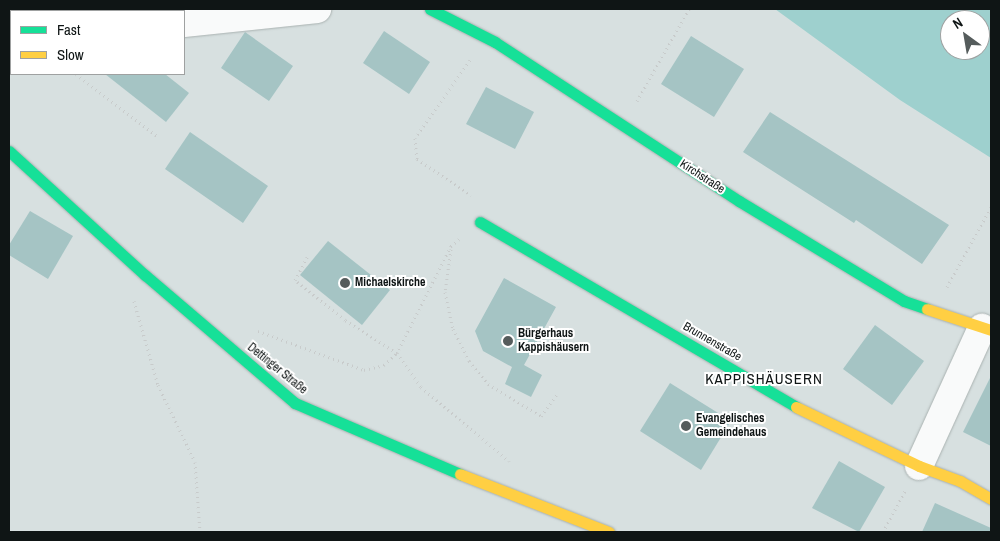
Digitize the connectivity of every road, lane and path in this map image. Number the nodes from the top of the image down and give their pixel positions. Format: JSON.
{"nodes":[{"id":1,"x":317,"y":9,"type":"edge"},
{"id":2,"x":430,"y":9,"type":"edge"},
{"id":3,"x":689,"y":9,"type":"edge"},
{"id":4,"x":185,"y":23,"type":"edge"},
{"id":5,"x":495,"y":42,"type":"junction"},
{"id":6,"x":77,"y":75,"type":"edge"},
{"id":7,"x":624,"y":126,"type":"junction"},
{"id":8,"x":157,"y":136,"type":"dead end"},
{"id":9,"x":9,"y":151,"type":"edge"},
{"id":10,"x":991,"y":207,"type":"edge"},
{"id":11,"x":480,"y":222,"type":"junction"},
{"id":12,"x":451,"y":246,"type":"junction"},
{"id":13,"x":307,"y":257,"type":"dead end"},
{"id":14,"x":145,"y":275,"type":"junction"},
{"id":15,"x":933,"y":312,"type":"junction"},
{"id":16,"x":987,"y":329,"type":"edge"},
{"id":17,"x":264,"y":335,"type":"dead end"},
{"id":18,"x":397,"y":353,"type":"junction"},
{"id":19,"x":557,"y":394,"type":"dead end"},
{"id":20,"x":486,"y":442,"type":"dead end"},
{"id":21,"x":919,"y":466,"type":"junction"},
{"id":22,"x":991,"y":499,"type":"edge"},
{"id":23,"x":200,"y":532,"type":"edge"},
{"id":24,"x":609,"y":532,"type":"edge"},
{"id":25,"x":883,"y":532,"type":"edge"}],
"edges":[{"from":1,"to":4,"type":"street"},
{"from":2,"to":5,"type":"street","name":"Kirchstraße"},
{"from":3,"to":7,"type":"path"},
{"from":5,"to":7,"type":"street","name":"Kirchstraße"},
{"from":5,"to":11,"type":"path"},
{"from":6,"to":8,"type":"path"},
{"from":7,"to":15,"type":"street","name":"Kirchstraße"},
{"from":9,"to":14,"type":"street","name":"Dettinger Straße"},
{"from":10,"to":15,"type":"path"},
{"from":11,"to":12,"type":"path"},
{"from":11,"to":21,"type":"street","name":"Brunnenstraße"},
{"from":12,"to":18,"type":"path"},
{"from":12,"to":19,"type":"path"},
{"from":13,"to":18,"type":"path"},
{"from":14,"to":23,"type":"path"},
{"from":14,"to":24,"type":"street","name":"Dettinger Straße"},
{"from":15,"to":16,"type":"street","name":"Kirchstraße"},
{"from":16,"to":21,"type":"street"},
{"from":17,"to":18,"type":"path"},
{"from":18,"to":20,"type":"path"},
{"from":21,"to":22,"type":"street","name":"Brunnenstraße"},
{"from":21,"to":25,"type":"path"}]}
